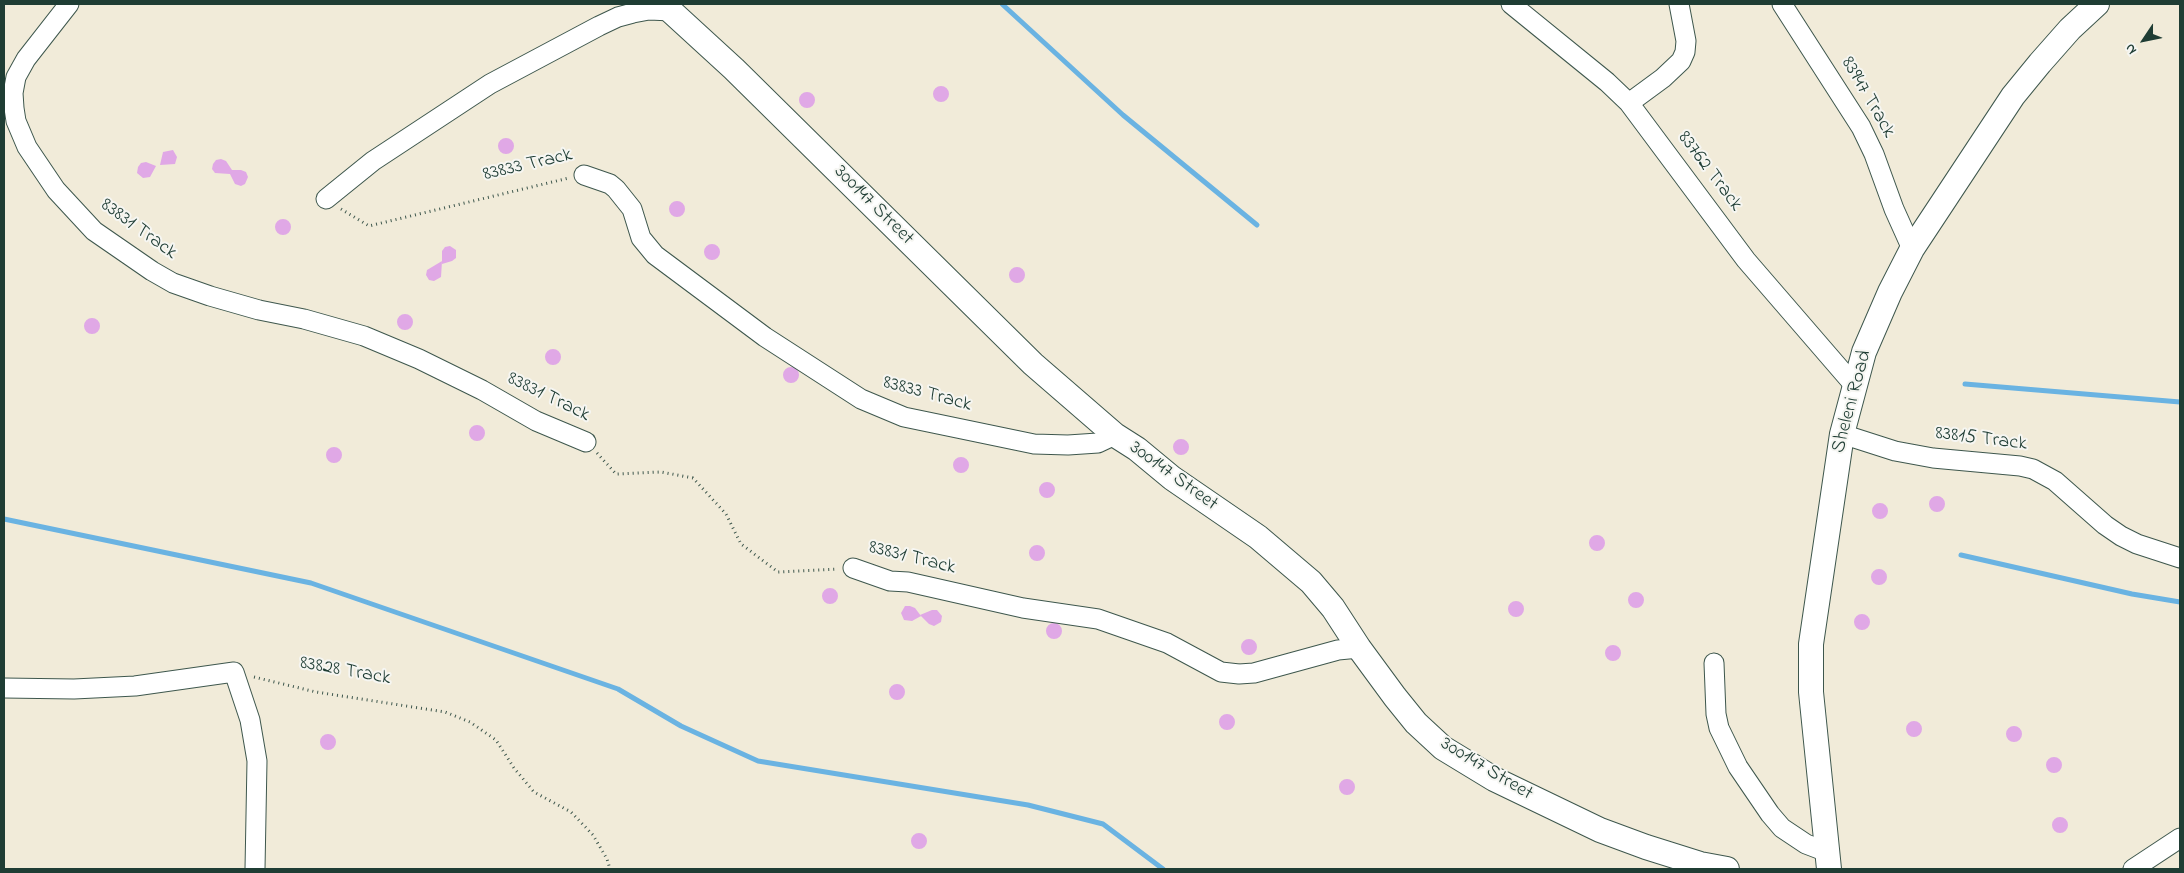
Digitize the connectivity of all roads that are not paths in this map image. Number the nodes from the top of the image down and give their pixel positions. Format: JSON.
{"nodes":[{"id":1,"x":69,"y":4,"type":"edge"},
{"id":2,"x":1511,"y":4,"type":"edge"},
{"id":3,"x":1678,"y":4,"type":"edge"},
{"id":4,"x":1782,"y":4,"type":"edge"},
{"id":5,"x":2097,"y":4,"type":"edge"},
{"id":6,"x":667,"y":8,"type":"edge"},
{"id":7,"x":1629,"y":103,"type":"junction"},
{"id":8,"x":584,"y":175,"type":"road end"},
{"id":9,"x":326,"y":199,"type":"road end"},
{"id":10,"x":1912,"y":249,"type":"junction"},
{"id":11,"x":1854,"y":385,"type":"junction"},
{"id":12,"x":1842,"y":434,"type":"junction"},
{"id":13,"x":1115,"y":435,"type":"junction"},
{"id":14,"x":586,"y":442,"type":"road end"},
{"id":15,"x":2180,"y":558,"type":"edge"},
{"id":16,"x":854,"y":568,"type":"road end"},
{"id":17,"x":1359,"y":648,"type":"junction"},
{"id":18,"x":1714,"y":663,"type":"dead end"},
{"id":19,"x":4,"y":688,"type":"edge"},
{"id":20,"x":2180,"y":838,"type":"edge"},
{"id":21,"x":1828,"y":861,"type":"edge"},
{"id":22,"x":255,"y":869,"type":"edge"},
{"id":23,"x":1727,"y":869,"type":"edge"},
{"id":24,"x":2133,"y":869,"type":"edge"}],
"edges":[{"from":1,"to":14,"type":"street","name":"83831 Track"},
{"from":2,"to":7,"type":"street","name":"83762 Track"},
{"from":3,"to":7,"type":"street"},
{"from":4,"to":10,"type":"street","name":"83947 Track"},
{"from":5,"to":10,"type":"street","name":"Sheleni Road"},
{"from":6,"to":9,"type":"street"},
{"from":6,"to":13,"type":"street","name":"300147 Street"},
{"from":7,"to":11,"type":"street","name":"83762 Track"},
{"from":8,"to":13,"type":"street","name":"83833 Track"},
{"from":10,"to":11,"type":"street","name":"Sheleni Road"},
{"from":11,"to":12,"type":"street","name":"Sheleni Road"},
{"from":12,"to":15,"type":"street","name":"83815 Track"},
{"from":12,"to":21,"type":"street","name":"Sheleni Road"},
{"from":13,"to":17,"type":"street","name":"300147 Street"},
{"from":16,"to":17,"type":"street","name":"83831 Track"},
{"from":17,"to":23,"type":"street","name":"300147 Street"},
{"from":18,"to":21,"type":"street"},
{"from":19,"to":22,"type":"street"},
{"from":20,"to":24,"type":"street"}]}
